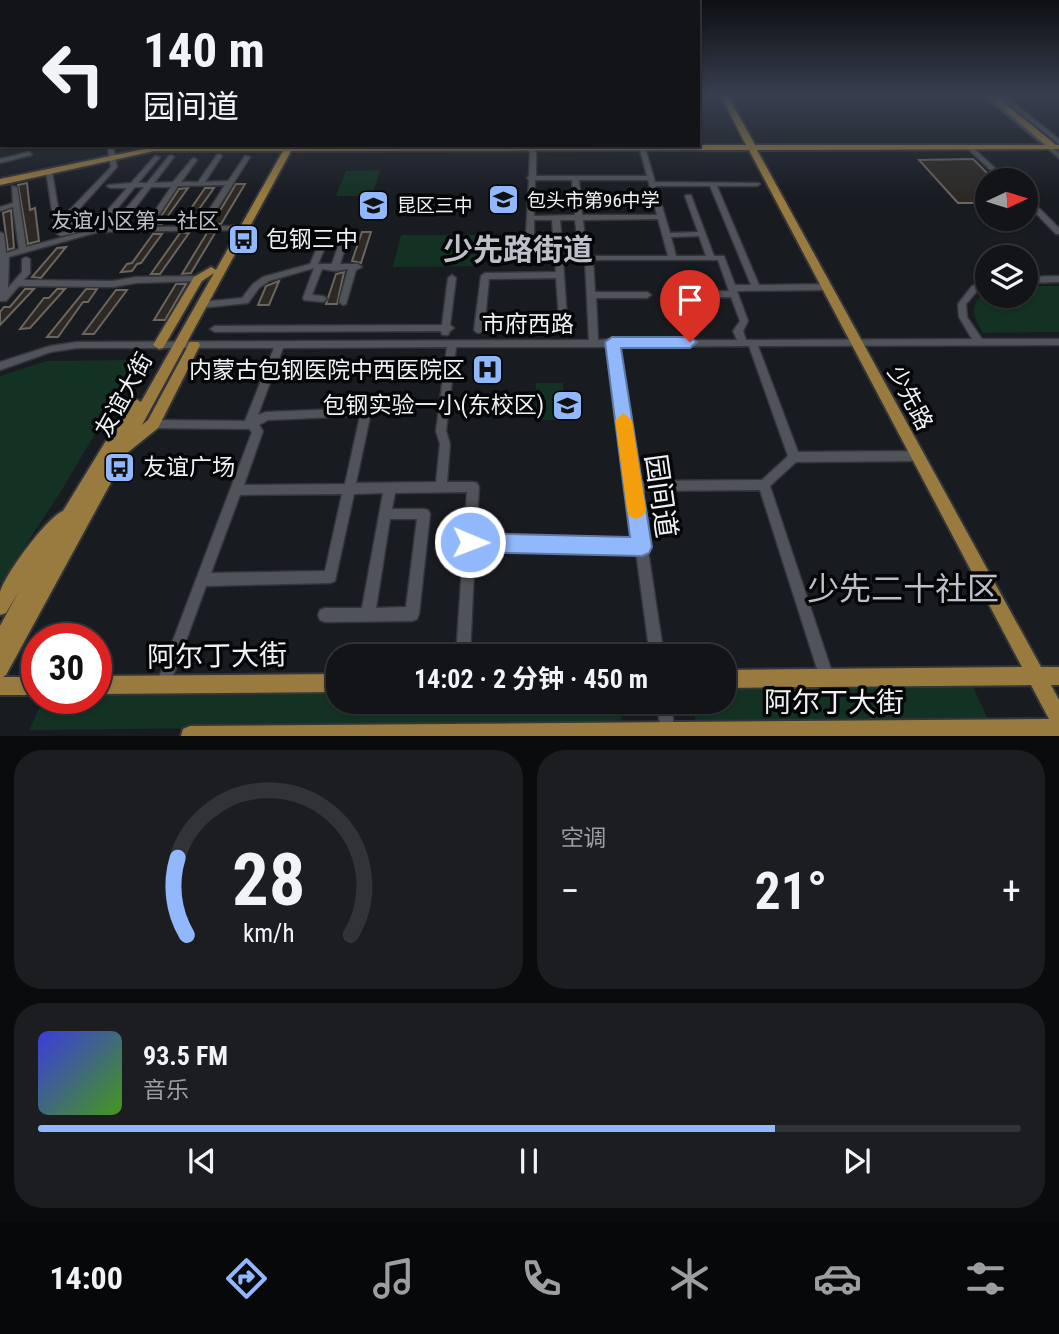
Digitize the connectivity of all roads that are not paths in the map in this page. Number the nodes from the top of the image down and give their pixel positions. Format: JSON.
{"nodes":[{"id":1,"x":743,"y":130,"type":"edge"},
{"id":2,"x":1034,"y":130,"type":"edge"},
{"id":3,"x":1037,"y":130,"type":"edge"},
{"id":4,"x":969,"y":146,"type":"junction"},
{"id":5,"x":111,"y":147,"type":"edge"},
{"id":6,"x":283,"y":147,"type":"edge"},
{"id":7,"x":561,"y":147,"type":"edge"},
{"id":8,"x":642,"y":147,"type":"joint"},
{"id":9,"x":752,"y":147,"type":"junction"},
{"id":10,"x":1056,"y":147,"type":"edge"},
{"id":11,"x":529,"y":148,"type":"junction"},
{"id":12,"x":29,"y":154,"type":"dead end"},
{"id":13,"x":113,"y":156,"type":"junction"},
{"id":14,"x":219,"y":156,"type":"dead end"},
{"id":15,"x":158,"y":157,"type":"dead end"},
{"id":16,"x":171,"y":157,"type":"dead end"},
{"id":17,"x":247,"y":157,"type":"dead end"},
{"id":18,"x":194,"y":160,"type":"dead end"},
{"id":19,"x":0,"y":161,"type":"edge"},
{"id":20,"x":276,"y":162,"type":"junction"},
{"id":21,"x":992,"y":168,"type":"edge"},
{"id":22,"x":49,"y":171,"type":"junction"},
{"id":23,"x":530,"y":178,"type":"junction"},
{"id":24,"x":575,"y":178,"type":"junction"},
{"id":25,"x":651,"y":181,"type":"junction"},
{"id":26,"x":201,"y":182,"type":"junction"},
{"id":27,"x":0,"y":183,"type":"edge"},
{"id":28,"x":177,"y":183,"type":"junction"},
{"id":29,"x":230,"y":184,"type":"junction"},
{"id":30,"x":713,"y":184,"type":"junction"},
{"id":31,"x":757,"y":184,"type":"dead end"},
{"id":32,"x":110,"y":186,"type":"dead end"},
{"id":33,"x":151,"y":186,"type":"junction"},
{"id":34,"x":14,"y":187,"type":"dead end"},
{"id":35,"x":129,"y":187,"type":"junction"},
{"id":36,"x":265,"y":189,"type":"junction"},
{"id":37,"x":689,"y":196,"type":"dead end"},
{"id":38,"x":16,"y":204,"type":"junction"},
{"id":39,"x":0,"y":209,"type":"edge"},
{"id":40,"x":1038,"y":212,"type":"edge"},
{"id":41,"x":105,"y":215,"type":"junction"},
{"id":42,"x":662,"y":217,"type":"junction"},
{"id":43,"x":122,"y":218,"type":"dead end"},
{"id":44,"x":530,"y":218,"type":"junction"},
{"id":45,"x":556,"y":218,"type":"junction"},
{"id":46,"x":579,"y":218,"type":"junction"},
{"id":47,"x":235,"y":228,"type":"junction"},
{"id":48,"x":146,"y":229,"type":"junction"},
{"id":49,"x":187,"y":229,"type":"junction"},
{"id":50,"x":93,"y":231,"type":"junction"},
{"id":51,"x":1059,"y":232,"type":"edge"},
{"id":52,"x":346,"y":233,"type":"dead end"},
{"id":53,"x":0,"y":234,"type":"edge"},
{"id":54,"x":59,"y":234,"type":"junction"},
{"id":55,"x":327,"y":234,"type":"dead end"},
{"id":56,"x":530,"y":234,"type":"dead end"},
{"id":57,"x":702,"y":234,"type":"junction"},
{"id":58,"x":667,"y":235,"type":"junction"},
{"id":59,"x":24,"y":255,"type":"junction"},
{"id":60,"x":3,"y":257,"type":"edge"},
{"id":61,"x":558,"y":258,"type":"junction"},
{"id":62,"x":586,"y":258,"type":"junction"},
{"id":63,"x":673,"y":258,"type":"junction"},
{"id":64,"x":711,"y":258,"type":"junction"},
{"id":65,"x":315,"y":267,"type":"junction"},
{"id":66,"x":335,"y":268,"type":"junction"},
{"id":67,"x":211,"y":270,"type":"junction"},
{"id":68,"x":560,"y":275,"type":"junction"},
{"id":69,"x":452,"y":278,"type":"dead end"},
{"id":70,"x":198,"y":279,"type":"junction"},
{"id":71,"x":1059,"y":279,"type":"edge"},
{"id":72,"x":1038,"y":280,"type":"edge"},
{"id":73,"x":19,"y":283,"type":"junction"},
{"id":74,"x":827,"y":287,"type":"junction"},
{"id":75,"x":756,"y":288,"type":"junction"},
{"id":76,"x":975,"y":288,"type":"edge"},
{"id":77,"x":733,"y":291,"type":"junction"},
{"id":78,"x":593,"y":295,"type":"junction"},
{"id":79,"x":647,"y":295,"type":"dead end"},
{"id":80,"x":681,"y":295,"type":"dead end"},
{"id":81,"x":323,"y":299,"type":"dead end"},
{"id":82,"x":343,"y":302,"type":"dead end"},
{"id":83,"x":201,"y":305,"type":"junction"},
{"id":84,"x":563,"y":319,"type":"dead end"},
{"id":85,"x":447,"y":328,"type":"junction"},
{"id":86,"x":215,"y":330,"type":"dead end"},
{"id":87,"x":479,"y":330,"type":"dead end"},
{"id":88,"x":856,"y":340,"type":"junction"},
{"id":89,"x":594,"y":342,"type":"junction"},
{"id":90,"x":612,"y":342,"type":"junction"},
{"id":91,"x":747,"y":342,"type":"junction"},
{"id":92,"x":979,"y":342,"type":"junction"},
{"id":93,"x":1059,"y":342,"type":"edge"},
{"id":94,"x":280,"y":344,"type":"junction"},
{"id":95,"x":448,"y":344,"type":"junction"},
{"id":96,"x":169,"y":345,"type":"junction"},
{"id":97,"x":194,"y":345,"type":"junction"},
{"id":98,"x":0,"y":366,"type":"edge"},
{"id":99,"x":153,"y":424,"type":"junction"},
{"id":100,"x":249,"y":425,"type":"junction"},
{"id":101,"x":119,"y":453,"type":"junction"},
{"id":102,"x":918,"y":456,"type":"junction"},
{"id":103,"x":794,"y":457,"type":"junction"},
{"id":104,"x":764,"y":485,"type":"junction"},
{"id":105,"x":633,"y":486,"type":"junction"},
{"id":106,"x":441,"y":487,"type":"junction"},
{"id":107,"x":351,"y":488,"type":"junction"},
{"id":108,"x":390,"y":488,"type":"junction"},
{"id":109,"x":236,"y":489,"type":"junction"},
{"id":110,"x":71,"y":511,"type":"junction"},
{"id":111,"x":385,"y":514,"type":"junction"},
{"id":112,"x":470,"y":542,"type":"junction"},
{"id":113,"x":642,"y":547,"type":"junction"},
{"id":114,"x":202,"y":580,"type":"junction"},
{"id":115,"x":0,"y":607,"type":"edge"},
{"id":116,"x":368,"y":614,"type":"junction"},
{"id":117,"x":325,"y":615,"type":"dead end"},
{"id":118,"x":0,"y":643,"type":"edge"},
{"id":119,"x":464,"y":644,"type":"edge"},
{"id":120,"x":655,"y":644,"type":"edge"},
{"id":121,"x":0,"y":669,"type":"edge"},
{"id":122,"x":1036,"y":676,"type":"junction"},
{"id":123,"x":1059,"y":676,"type":"edge"},
{"id":124,"x":827,"y":678,"type":"junction"},
{"id":125,"x":736,"y":679,"type":"edge"},
{"id":126,"x":326,"y":683,"type":"edge"},
{"id":127,"x":163,"y":684,"type":"junction"},
{"id":128,"x":112,"y":685,"type":"edge"},
{"id":129,"x":0,"y":686,"type":"edge"},
{"id":130,"x":21,"y":686,"type":"edge"},
{"id":131,"x":666,"y":714,"type":"edge"},
{"id":132,"x":1059,"y":719,"type":"edge"},
{"id":133,"x":1059,"y":728,"type":"edge"},
{"id":134,"x":668,"y":734,"type":"edge"},
{"id":135,"x":190,"y":736,"type":"edge"}],
"edges":[{"from":1,"to":9,"type":"main road","name":"少先路"},
{"from":2,"to":10,"type":"main road"},
{"from":3,"to":10,"type":"main road"},
{"from":4,"to":9,"type":"main road"},
{"from":4,"to":10,"type":"main road"},
{"from":4,"to":21,"type":"street"},
{"from":5,"to":13,"type":"street"},
{"from":6,"to":11,"type":"main road"},
{"from":6,"to":13,"type":"main road"},
{"from":6,"to":20,"type":"main road","name":"友谊大街"},
{"from":6,"to":36,"type":"main road"},
{"from":7,"to":11,"type":"main road"},
{"from":8,"to":9,"type":"main road"},
{"from":8,"to":25,"type":"street"},
{"from":9,"to":74,"type":"main road","name":"少先路"},
{"from":11,"to":23,"type":"street"},
{"from":12,"to":19,"type":"street"},
{"from":13,"to":22,"type":"main road"},
{"from":13,"to":54,"type":"street"},
{"from":14,"to":26,"type":"street"},
{"from":15,"to":35,"type":"street"},
{"from":16,"to":33,"type":"street"},
{"from":17,"to":29,"type":"street"},
{"from":18,"to":28,"type":"street"},
{"from":20,"to":36,"type":"main road","name":"友谊大街"},
{"from":20,"to":47,"type":"main road","name":"友谊大街"},
{"from":22,"to":27,"type":"main road"},
{"from":22,"to":54,"type":"street"},
{"from":23,"to":24,"type":"street"},
{"from":23,"to":44,"type":"street"},
{"from":24,"to":25,"type":"street"},
{"from":24,"to":46,"type":"street"},
{"from":25,"to":30,"type":"street"},
{"from":25,"to":42,"type":"street"},
{"from":26,"to":28,"type":"street"},
{"from":26,"to":29,"type":"street"},
{"from":28,"to":33,"type":"street"},
{"from":28,"to":48,"type":"street"},
{"from":29,"to":49,"type":"street"},
{"from":30,"to":31,"type":"street"},
{"from":30,"to":75,"type":"street"},
{"from":32,"to":35,"type":"street"},
{"from":33,"to":35,"type":"street"},
{"from":33,"to":43,"type":"street"},
{"from":34,"to":38,"type":"street"},
{"from":35,"to":41,"type":"street"},
{"from":36,"to":83,"type":"main road","name":"友谊大街"},
{"from":37,"to":57,"type":"street"},
{"from":38,"to":39,"type":"street"},
{"from":38,"to":59,"type":"street"},
{"from":40,"to":51,"type":"street"},
{"from":41,"to":50,"type":"street"},
{"from":41,"to":54,"type":"street"},
{"from":42,"to":46,"type":"street"},
{"from":42,"to":58,"type":"street"},
{"from":44,"to":45,"type":"street"},
{"from":44,"to":56,"type":"street"},
{"from":45,"to":46,"type":"street"},
{"from":45,"to":61,"type":"street"},
{"from":46,"to":62,"type":"street"},
{"from":47,"to":49,"type":"street"},
{"from":47,"to":67,"type":"main road","name":"友谊大街"},
{"from":48,"to":49,"type":"street"},
{"from":48,"to":50,"type":"street"},
{"from":50,"to":54,"type":"street"},
{"from":52,"to":66,"type":"street"},
{"from":53,"to":60,"type":"street"},
{"from":54,"to":59,"type":"street"},
{"from":55,"to":65,"type":"street"},
{"from":57,"to":58,"type":"street"},
{"from":57,"to":64,"type":"street"},
{"from":58,"to":63,"type":"street"},
{"from":59,"to":60,"type":"street"},
{"from":59,"to":73,"type":"street"},
{"from":60,"to":73,"type":"street"},
{"from":61,"to":62,"type":"street"},
{"from":61,"to":68,"type":"street"},
{"from":62,"to":63,"type":"street"},
{"from":62,"to":78,"type":"street"},
{"from":63,"to":64,"type":"street"},
{"from":64,"to":77,"type":"street"},
{"from":65,"to":66,"type":"street"},
{"from":65,"to":81,"type":"street"},
{"from":65,"to":83,"type":"street"},
{"from":66,"to":82,"type":"street"},
{"from":67,"to":70,"type":"main road"},
{"from":67,"to":96,"type":"main road","name":"友谊大街"},
{"from":68,"to":84,"type":"street"},
{"from":68,"to":87,"type":"street"},
{"from":69,"to":85,"type":"street"},
{"from":70,"to":73,"type":"street"},
{"from":70,"to":96,"type":"main road"},
{"from":71,"to":72,"type":"street"},
{"from":74,"to":75,"type":"street"},
{"from":74,"to":88,"type":"main road","name":"少先路"},
{"from":75,"to":77,"type":"street"},
{"from":76,"to":92,"type":"street"},
{"from":77,"to":80,"type":"street"},
{"from":77,"to":91,"type":"street"},
{"from":78,"to":79,"type":"street"},
{"from":78,"to":89,"type":"street"},
{"from":83,"to":96,"type":"main road","name":"友谊大街"},
{"from":85,"to":86,"type":"street"},
{"from":85,"to":95,"type":"street"},
{"from":88,"to":91,"type":"street","name":"市府西路"},
{"from":88,"to":92,"type":"street","name":"市府西路"},
{"from":88,"to":102,"type":"main road","name":"少先路"},
{"from":89,"to":90,"type":"street","name":"市府西路"},
{"from":89,"to":95,"type":"street","name":"市府西路"},
{"from":90,"to":91,"type":"street","name":"市府西路"},
{"from":90,"to":105,"type":"street","name":"园间道"},
{"from":91,"to":103,"type":"street"},
{"from":92,"to":93,"type":"street","name":"市府西路"},
{"from":94,"to":95,"type":"street","name":"市府西路"},
{"from":94,"to":97,"type":"street","name":"市府西路"},
{"from":94,"to":100,"type":"street"},
{"from":95,"to":106,"type":"street"},
{"from":96,"to":97,"type":"street","name":"市府西路"},
{"from":96,"to":98,"type":"street","name":"市府西路"},
{"from":96,"to":101,"type":"main road","name":"友谊大街"},
{"from":96,"to":110,"type":"main road","name":"友谊大街"},
{"from":97,"to":99,"type":"main road"},
{"from":99,"to":100,"type":"street"},
{"from":99,"to":101,"type":"main road"},
{"from":100,"to":107,"type":"street"},
{"from":100,"to":109,"type":"street"},
{"from":101,"to":121,"type":"main road","name":"友谊大街"},
{"from":102,"to":103,"type":"street"},
{"from":102,"to":122,"type":"main road","name":"少先路"},
{"from":103,"to":104,"type":"street"},
{"from":104,"to":105,"type":"street"},
{"from":104,"to":124,"type":"street"},
{"from":105,"to":113,"type":"street","name":"园间道"},
{"from":106,"to":108,"type":"street"},
{"from":106,"to":112,"type":"street"},
{"from":107,"to":108,"type":"street"},
{"from":107,"to":109,"type":"street"},
{"from":107,"to":114,"type":"street"},
{"from":108,"to":111,"type":"street"},
{"from":109,"to":114,"type":"street"},
{"from":110,"to":115,"type":"main road"},
{"from":110,"to":118,"type":"main road","name":"友谊大街"},
{"from":111,"to":116,"type":"street"},
{"from":111,"to":116,"type":"street"},
{"from":112,"to":113,"type":"street"},
{"from":112,"to":119,"type":"street"},
{"from":113,"to":120,"type":"street","name":"园间道"},
{"from":114,"to":127,"type":"street"},
{"from":116,"to":117,"type":"street"},
{"from":122,"to":123,"type":"main road","name":"阿尔丁大街"},
{"from":122,"to":124,"type":"main road","name":"阿尔丁大街"},
{"from":122,"to":132,"type":"main road","name":"少先路"},
{"from":124,"to":125,"type":"main road","name":"阿尔丁大街"},
{"from":126,"to":127,"type":"main road","name":"阿尔丁大街"},
{"from":127,"to":128,"type":"main road","name":"阿尔丁大街"},
{"from":129,"to":130,"type":"main road"},
{"from":131,"to":134,"type":"street"},
{"from":133,"to":134,"type":"main road","name":"阿尔丁大街"},
{"from":134,"to":135,"type":"main road","name":"阿尔丁大街"}]}
